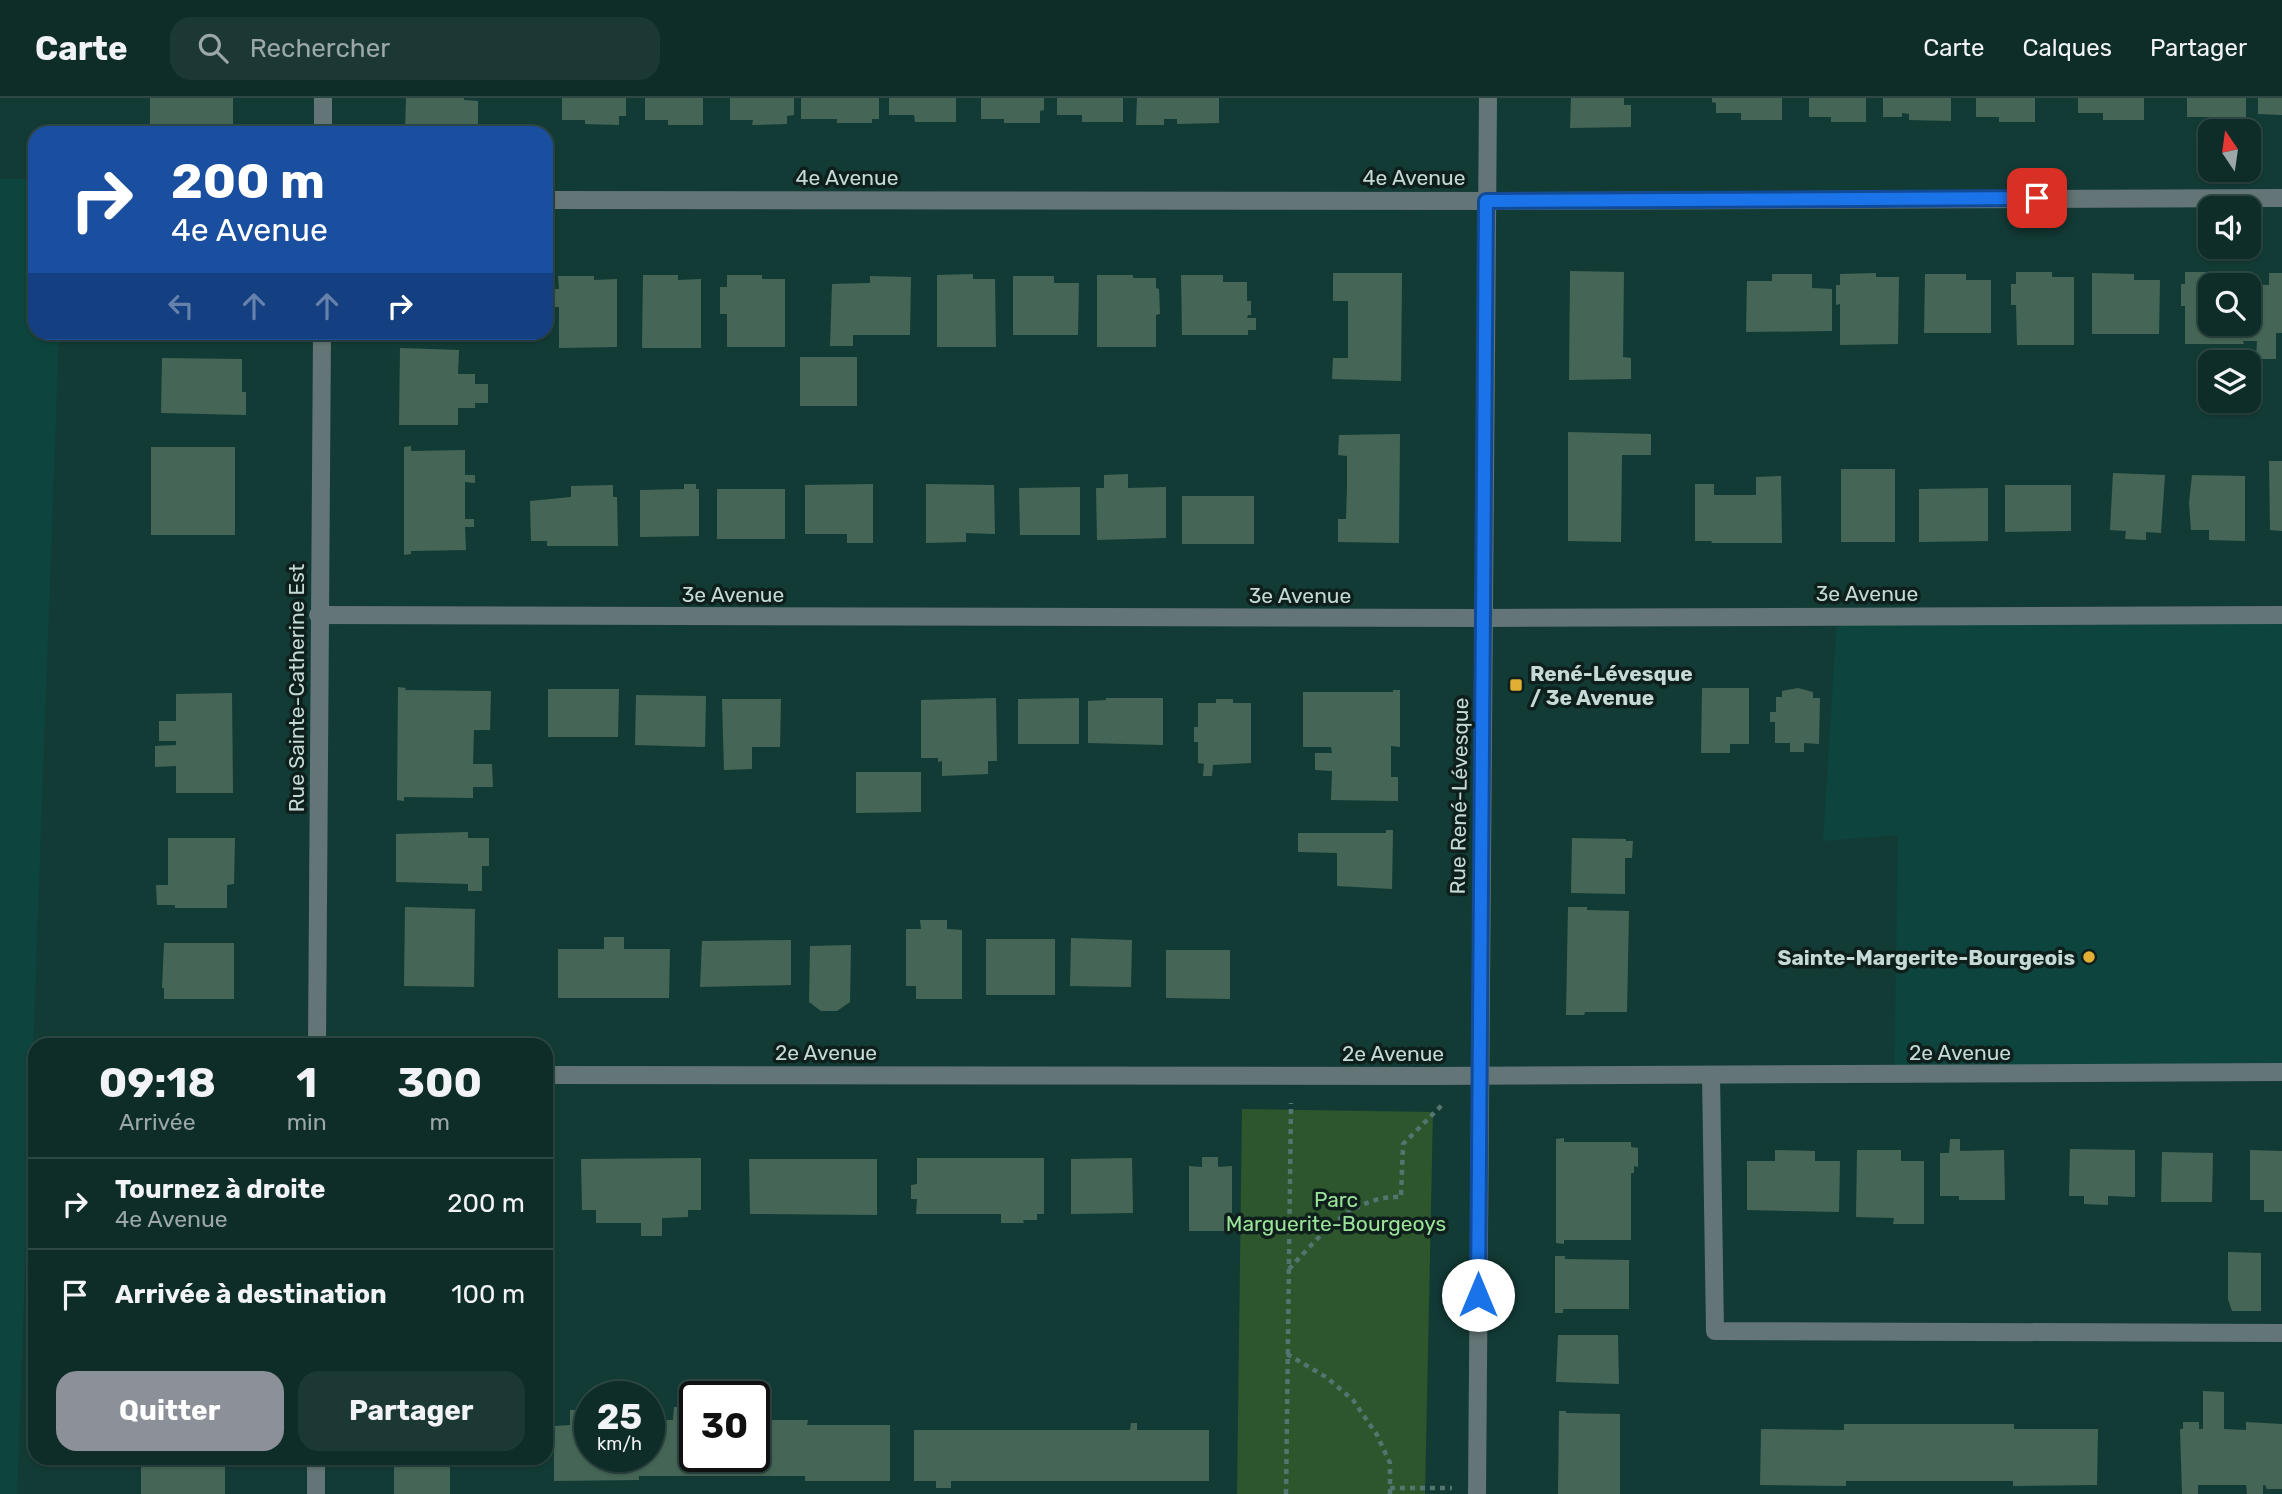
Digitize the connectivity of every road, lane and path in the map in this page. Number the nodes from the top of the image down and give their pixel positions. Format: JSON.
{"nodes":[{"id":1,"x":323,"y":98,"type":"edge"},
{"id":2,"x":1488,"y":98,"type":"edge"},
{"id":3,"x":323,"y":126,"type":"edge"},
{"id":4,"x":2282,"y":198,"type":"edge"},
{"id":5,"x":553,"y":200,"type":"edge"},
{"id":6,"x":1486,"y":201,"type":"junction"},
{"id":7,"x":321,"y":340,"type":"edge"},
{"id":8,"x":318,"y":615,"type":"junction"},
{"id":9,"x":2282,"y":615,"type":"edge"},
{"id":10,"x":1484,"y":618,"type":"junction"},
{"id":11,"x":317,"y":1038,"type":"edge"},
{"id":12,"x":2282,"y":1072,"type":"edge"},
{"id":13,"x":553,"y":1075,"type":"edge"},
{"id":14,"x":1479,"y":1075,"type":"junction"},
{"id":15,"x":1711,"y":1075,"type":"junction"},
{"id":16,"x":1291,"y":1076,"type":"junction"},
{"id":17,"x":1288,"y":1269,"type":"junction"},
{"id":18,"x":2282,"y":1334,"type":"edge"},
{"id":19,"x":1287,"y":1354,"type":"junction"},
{"id":20,"x":316,"y":1465,"type":"edge"},
{"id":21,"x":1390,"y":1491,"type":"edge"},
{"id":22,"x":1477,"y":1491,"type":"edge"},
{"id":23,"x":316,"y":1494,"type":"edge"},
{"id":24,"x":1286,"y":1494,"type":"edge"}],
"edges":[{"from":1,"to":3,"type":"street"},
{"from":2,"to":6,"type":"street","name":"Rue René-Lévesque"},
{"from":4,"to":6,"type":"street","name":"4e Avenue"},
{"from":5,"to":6,"type":"street","name":"4e Avenue"},
{"from":6,"to":10,"type":"street","name":"Rue René-Lévesque"},
{"from":7,"to":8,"type":"street","name":"Rue Sainte-Catherine Est"},
{"from":8,"to":10,"type":"street","name":"3e Avenue"},
{"from":8,"to":11,"type":"street","name":"Rue Sainte-Catherine Est"},
{"from":9,"to":10,"type":"street","name":"3e Avenue"},
{"from":10,"to":14,"type":"street","name":"Rue René-Lévesque"},
{"from":12,"to":15,"type":"street","name":"2e Avenue"},
{"from":13,"to":16,"type":"street","name":"2e Avenue"},
{"from":14,"to":15,"type":"street","name":"2e Avenue"},
{"from":14,"to":16,"type":"street","name":"2e Avenue"},
{"from":14,"to":17,"type":"path"},
{"from":14,"to":22,"type":"street","name":"Rue René-Lévesque"},
{"from":15,"to":18,"type":"street"},
{"from":16,"to":17,"type":"path"},
{"from":17,"to":19,"type":"path"},
{"from":19,"to":21,"type":"path"},
{"from":19,"to":24,"type":"path"},
{"from":20,"to":23,"type":"street"},
{"from":21,"to":22,"type":"path"}]}
